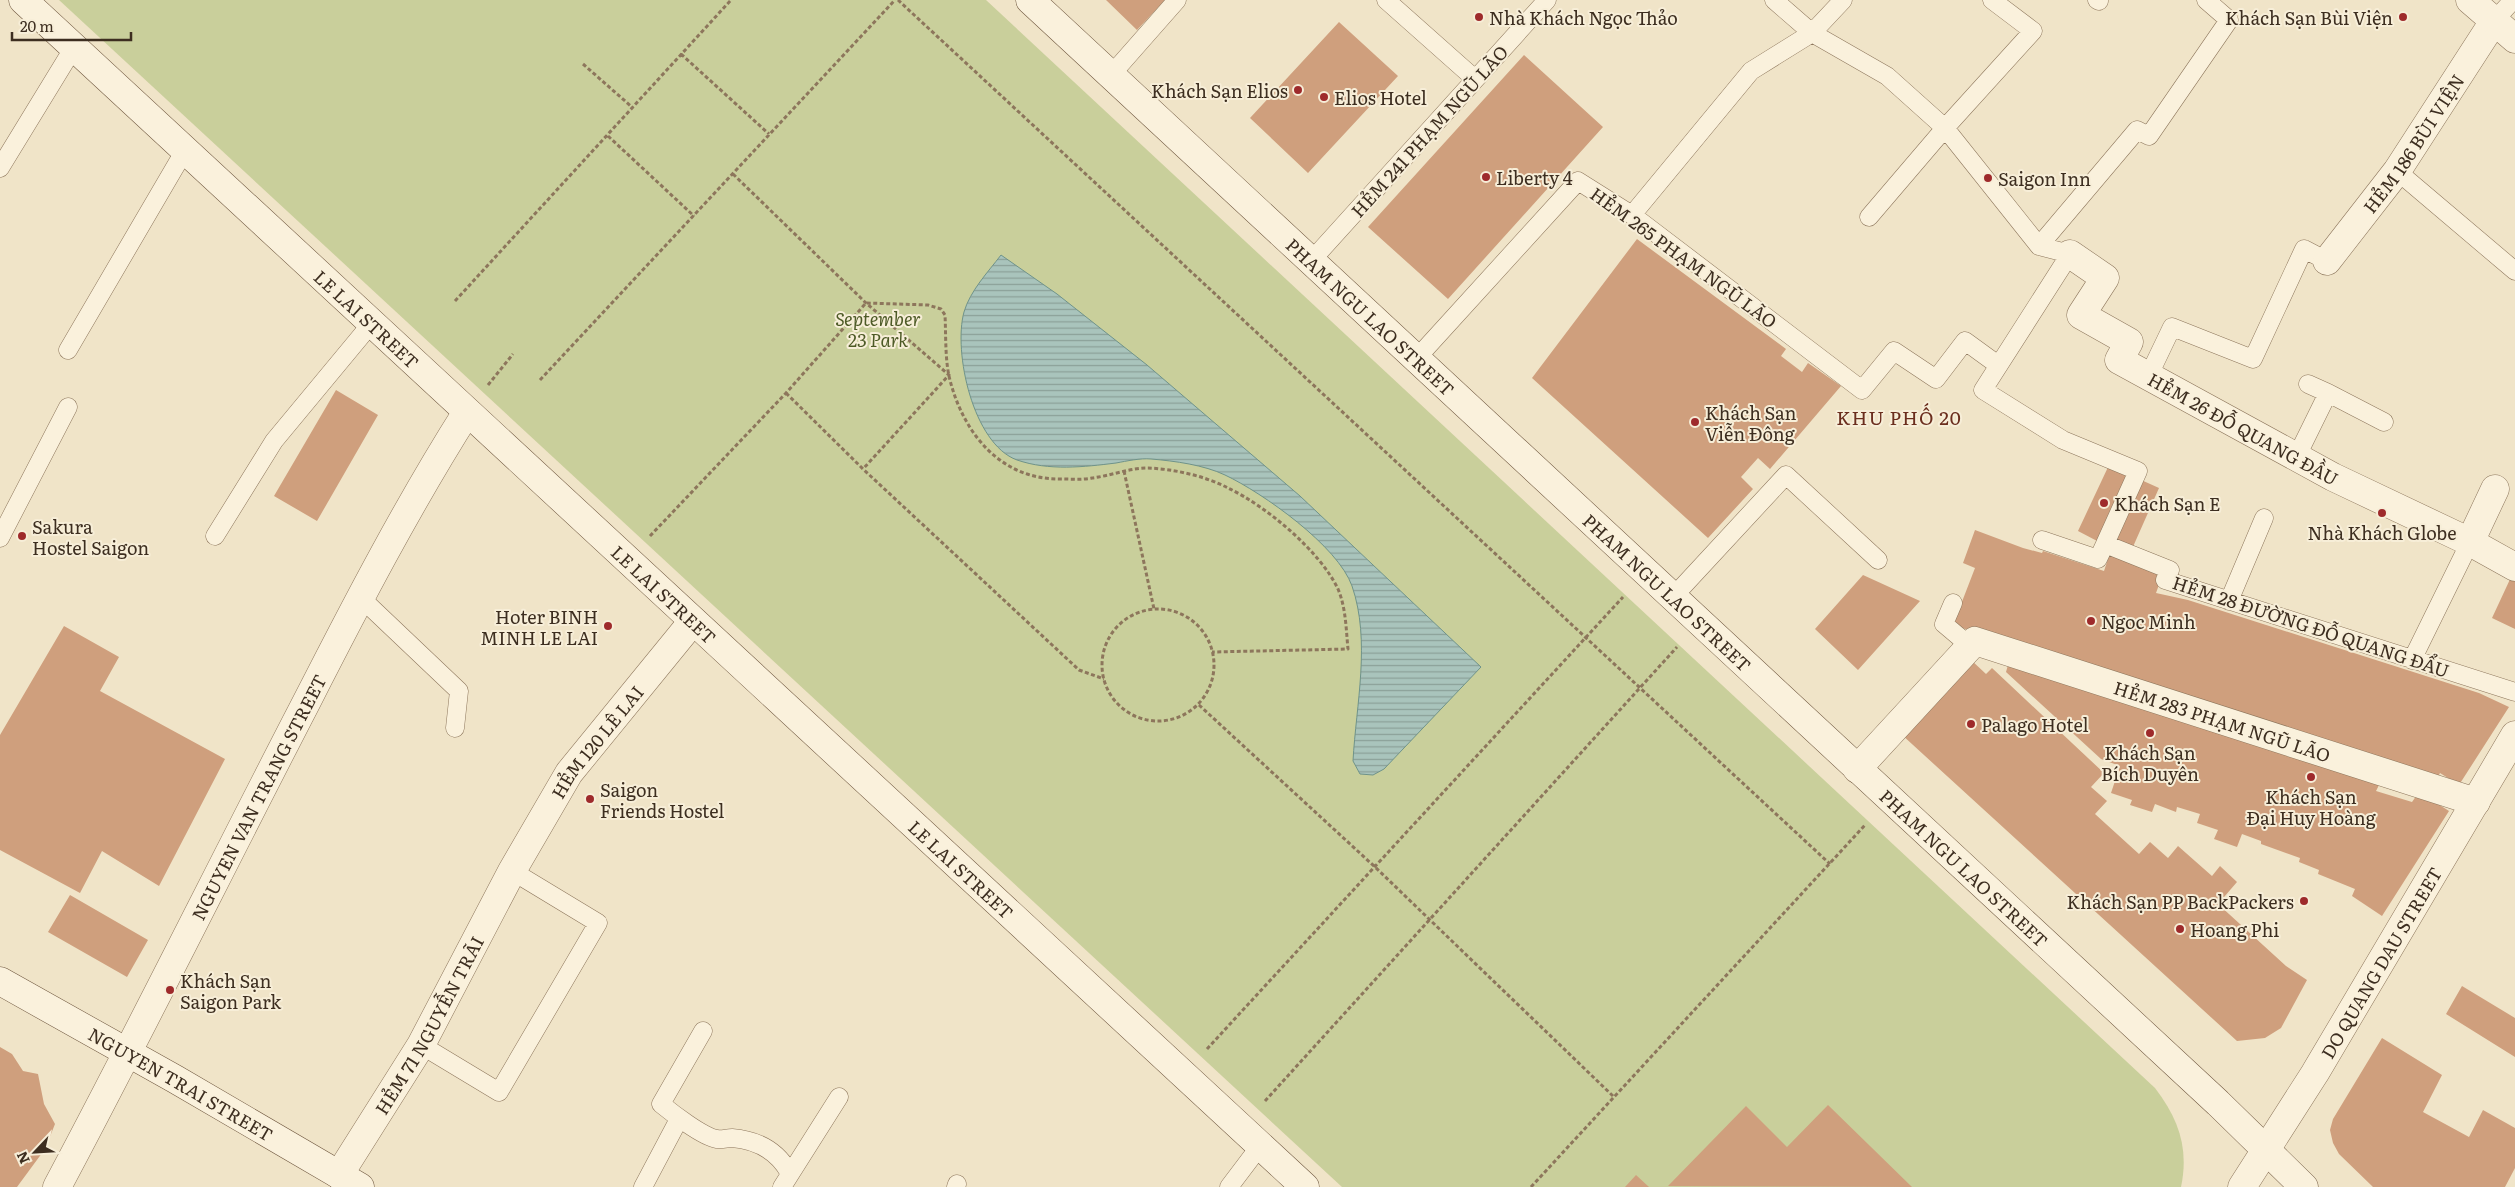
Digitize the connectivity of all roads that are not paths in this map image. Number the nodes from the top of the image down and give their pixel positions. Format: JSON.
{"nodes":[{"id":1,"x":23,"y":0,"type":"edge"},
{"id":2,"x":1030,"y":0,"type":"edge"},
{"id":3,"x":1177,"y":0,"type":"edge"},
{"id":4,"x":1386,"y":0,"type":"edge"},
{"id":5,"x":1547,"y":0,"type":"edge"},
{"id":6,"x":1774,"y":0,"type":"edge"},
{"id":7,"x":1843,"y":0,"type":"edge"},
{"id":8,"x":1992,"y":0,"type":"edge"},
{"id":9,"x":2206,"y":0,"type":"edge"},
{"id":10,"x":2470,"y":0,"type":"edge"},
{"id":11,"x":2513,"y":0,"type":"edge"},
{"id":12,"x":2494,"y":21,"type":"junction"},
{"id":13,"x":1812,"y":33,"type":"junction"},
{"id":14,"x":2515,"y":39,"type":"edge"},
{"id":15,"x":74,"y":47,"type":"junction"},
{"id":16,"x":1111,"y":76,"type":"junction"},
{"id":17,"x":1475,"y":79,"type":"junction"},
{"id":18,"x":1944,"y":128,"type":"junction"},
{"id":19,"x":185,"y":150,"type":"junction"},
{"id":20,"x":1,"y":165,"type":"edge"},
{"id":21,"x":2397,"y":171,"type":"junction"},
{"id":22,"x":1632,"y":215,"type":"junction"},
{"id":23,"x":1869,"y":217,"type":"dead end"},
{"id":24,"x":2039,"y":246,"type":"junction"},
{"id":25,"x":2070,"y":254,"type":"junction"},
{"id":26,"x":1310,"y":260,"type":"junction"},
{"id":27,"x":2327,"y":261,"type":"joint"},
{"id":28,"x":2515,"y":272,"type":"edge"},
{"id":29,"x":371,"y":324,"type":"junction"},
{"id":30,"x":68,"y":350,"type":"dead end"},
{"id":31,"x":1416,"y":359,"type":"junction"},
{"id":32,"x":1998,"y":365,"type":"junction"},
{"id":33,"x":2148,"y":375,"type":"junction"},
{"id":34,"x":2308,"y":384,"type":"dead end"},
{"id":35,"x":2328,"y":393,"type":"junction"},
{"id":36,"x":68,"y":407,"type":"dead end"},
{"id":37,"x":467,"y":412,"type":"junction"},
{"id":38,"x":2384,"y":422,"type":"dead end"},
{"id":39,"x":2297,"y":456,"type":"junction"},
{"id":40,"x":2495,"y":489,"type":"dead end"},
{"id":41,"x":2264,"y":518,"type":"dead end"},
{"id":42,"x":215,"y":536,"type":"dead end"},
{"id":43,"x":0,"y":538,"type":"edge"},
{"id":44,"x":2042,"y":540,"type":"dead end"},
{"id":45,"x":2470,"y":542,"type":"junction"},
{"id":46,"x":2106,"y":544,"type":"junction"},
{"id":47,"x":1878,"y":560,"type":"dead end"},
{"id":48,"x":2515,"y":567,"type":"edge"},
{"id":49,"x":360,"y":597,"type":"junction"},
{"id":50,"x":1673,"y":597,"type":"junction"},
{"id":51,"x":2229,"y":601,"type":"junction"},
{"id":52,"x":1953,"y":603,"type":"dead end"},
{"id":53,"x":693,"y":621,"type":"junction"},
{"id":54,"x":1970,"y":646,"type":"junction"},
{"id":55,"x":2412,"y":660,"type":"junction"},
{"id":56,"x":2515,"y":692,"type":"edge"},
{"id":57,"x":456,"y":728,"type":"dead end"},
{"id":58,"x":2513,"y":740,"type":"edge"},
{"id":59,"x":1857,"y":769,"type":"junction"},
{"id":60,"x":2476,"y":802,"type":"junction"},
{"id":61,"x":512,"y":871,"type":"junction"},
{"id":62,"x":0,"y":981,"type":"edge"},
{"id":63,"x":704,"y":1031,"type":"dead end"},
{"id":64,"x":421,"y":1045,"type":"junction"},
{"id":65,"x":129,"y":1053,"type":"junction"},
{"id":66,"x":839,"y":1097,"type":"dead end"},
{"id":67,"x":679,"y":1119,"type":"junction"},
{"id":68,"x":1260,"y":1146,"type":"junction"},
{"id":69,"x":2266,"y":1149,"type":"junction"},
{"id":70,"x":786,"y":1180,"type":"edge"},
{"id":71,"x":349,"y":1181,"type":"edge"},
{"id":72,"x":57,"y":1187,"type":"edge"},
{"id":73,"x":643,"y":1187,"type":"edge"},
{"id":74,"x":1229,"y":1187,"type":"edge"},
{"id":75,"x":1304,"y":1187,"type":"edge"},
{"id":76,"x":2242,"y":1187,"type":"edge"},
{"id":77,"x":2304,"y":1187,"type":"edge"}],
"edges":[{"from":1,"to":15,"type":"main road","name":"LE LAI STREET"},
{"from":2,"to":16,"type":"main road","name":"PHAM NGU LAO STREET"},
{"from":3,"to":16,"type":"lane"},
{"from":4,"to":17,"type":"lane"},
{"from":5,"to":17,"type":"lane","name":"HẺM 241 PHẠM NGŨ LÃO"},
{"from":6,"to":13,"type":"lane"},
{"from":7,"to":13,"type":"lane"},
{"from":8,"to":18,"type":"lane"},
{"from":9,"to":24,"type":"lane"},
{"from":10,"to":12,"type":"main road"},
{"from":11,"to":12,"type":"lane"},
{"from":12,"to":14,"type":"main road"},
{"from":12,"to":21,"type":"main road","name":"HẺM 186 BÙI VIỆN"},
{"from":13,"to":18,"type":"lane"},
{"from":13,"to":22,"type":"lane"},
{"from":15,"to":19,"type":"main road","name":"LE LAI STREET"},
{"from":15,"to":20,"type":"lane"},
{"from":16,"to":26,"type":"main road","name":"PHAM NGU LAO STREET"},
{"from":17,"to":26,"type":"lane","name":"HẺM 241 PHẠM NGŨ LÃO"},
{"from":18,"to":23,"type":"lane"},
{"from":18,"to":24,"type":"lane"},
{"from":19,"to":29,"type":"main road","name":"LE LAI STREET"},
{"from":19,"to":30,"type":"lane"},
{"from":21,"to":27,"type":"main road","name":"HẺM 186 BÙI VIỆN"},
{"from":21,"to":28,"type":"lane"},
{"from":22,"to":31,"type":"lane","name":"HẺM 265 PHẠM NGŨ LÃO"},
{"from":22,"to":32,"type":"lane","name":"HẺM 265 PHẠM NGŨ LÃO"},
{"from":24,"to":25,"type":"lane"},
{"from":25,"to":32,"type":"lane"},
{"from":25,"to":33,"type":"main road","name":"HẺM 26 ÐỖ QUANG ÐẦU"},
{"from":26,"to":31,"type":"main road","name":"PHAM NGU LAO STREET"},
{"from":27,"to":33,"type":"lane"},
{"from":29,"to":37,"type":"main road","name":"LE LAI STREET"},
{"from":29,"to":42,"type":"lane"},
{"from":31,"to":50,"type":"main road","name":"PHAM NGU LAO STREET"},
{"from":32,"to":46,"type":"lane"},
{"from":33,"to":39,"type":"main road","name":"HẺM 26 ÐỖ QUANG ÐẦU"},
{"from":34,"to":35,"type":"lane"},
{"from":35,"to":38,"type":"lane"},
{"from":35,"to":39,"type":"lane"},
{"from":36,"to":43,"type":"lane"},
{"from":37,"to":49,"type":"main road","name":"NGUYEN VAN TRANG STREET"},
{"from":37,"to":53,"type":"main road","name":"LE LAI STREET"},
{"from":39,"to":45,"type":"main road","name":"HẺM 26 ÐỖ QUANG ÐẦU"},
{"from":40,"to":45,"type":"main road"},
{"from":41,"to":51,"type":"lane"},
{"from":44,"to":46,"type":"lane"},
{"from":45,"to":48,"type":"main road","name":"HẺM 26 ÐỖ QUANG ÐẦU"},
{"from":45,"to":55,"type":"lane"},
{"from":46,"to":51,"type":"lane","name":"HẺM 28 ĐƯỜNG ĐỖ QUANG ĐẨU"},
{"from":47,"to":50,"type":"lane"},
{"from":49,"to":57,"type":"lane"},
{"from":49,"to":65,"type":"main road","name":"NGUYEN VAN TRANG STREET"},
{"from":50,"to":59,"type":"main road","name":"PHAM NGU LAO STREET"},
{"from":51,"to":55,"type":"lane","name":"HẺM 28 ĐƯỜNG ĐỖ QUANG ĐẨU"},
{"from":52,"to":54,"type":"lane"},
{"from":53,"to":61,"type":"main road","name":"HẺM 120 LÊ LAI"},
{"from":53,"to":68,"type":"main road","name":"LE LAI STREET"},
{"from":54,"to":59,"type":"main road"},
{"from":54,"to":60,"type":"main road","name":"HẺM 283 PHẠM NGŨ LÃO"},
{"from":55,"to":56,"type":"lane","name":"HẺM 28 ĐƯỜNG ĐỖ QUANG ĐẨU"},
{"from":58,"to":60,"type":"main road","name":"DO QUANG DAU STREET"},
{"from":59,"to":69,"type":"main road","name":"PHAM NGU LAO STREET"},
{"from":60,"to":69,"type":"main road","name":"DO QUANG DAU STREET"},
{"from":61,"to":64,"type":"main road","name":"HẺM 71 NGUYỄN TRÃI"},
{"from":61,"to":64,"type":"lane"},
{"from":62,"to":65,"type":"main road","name":"NGUYEN TRAI STREET"},
{"from":63,"to":67,"type":"lane"},
{"from":64,"to":71,"type":"main road","name":"HẺM 71 NGUYỄN TRÃI"},
{"from":65,"to":71,"type":"main road","name":"NGUYEN TRAI STREET"},
{"from":65,"to":72,"type":"main road","name":"NGUYEN VAN TRANG STREET"},
{"from":66,"to":70,"type":"lane"},
{"from":67,"to":70,"type":"lane"},
{"from":67,"to":73,"type":"lane"},
{"from":68,"to":74,"type":"lane"},
{"from":68,"to":75,"type":"main road","name":"LE LAI STREET"},
{"from":69,"to":76,"type":"main road","name":"DO QUANG DAU STREET"},
{"from":69,"to":77,"type":"main road","name":"PHAM NGU LAO STREET"}]}
